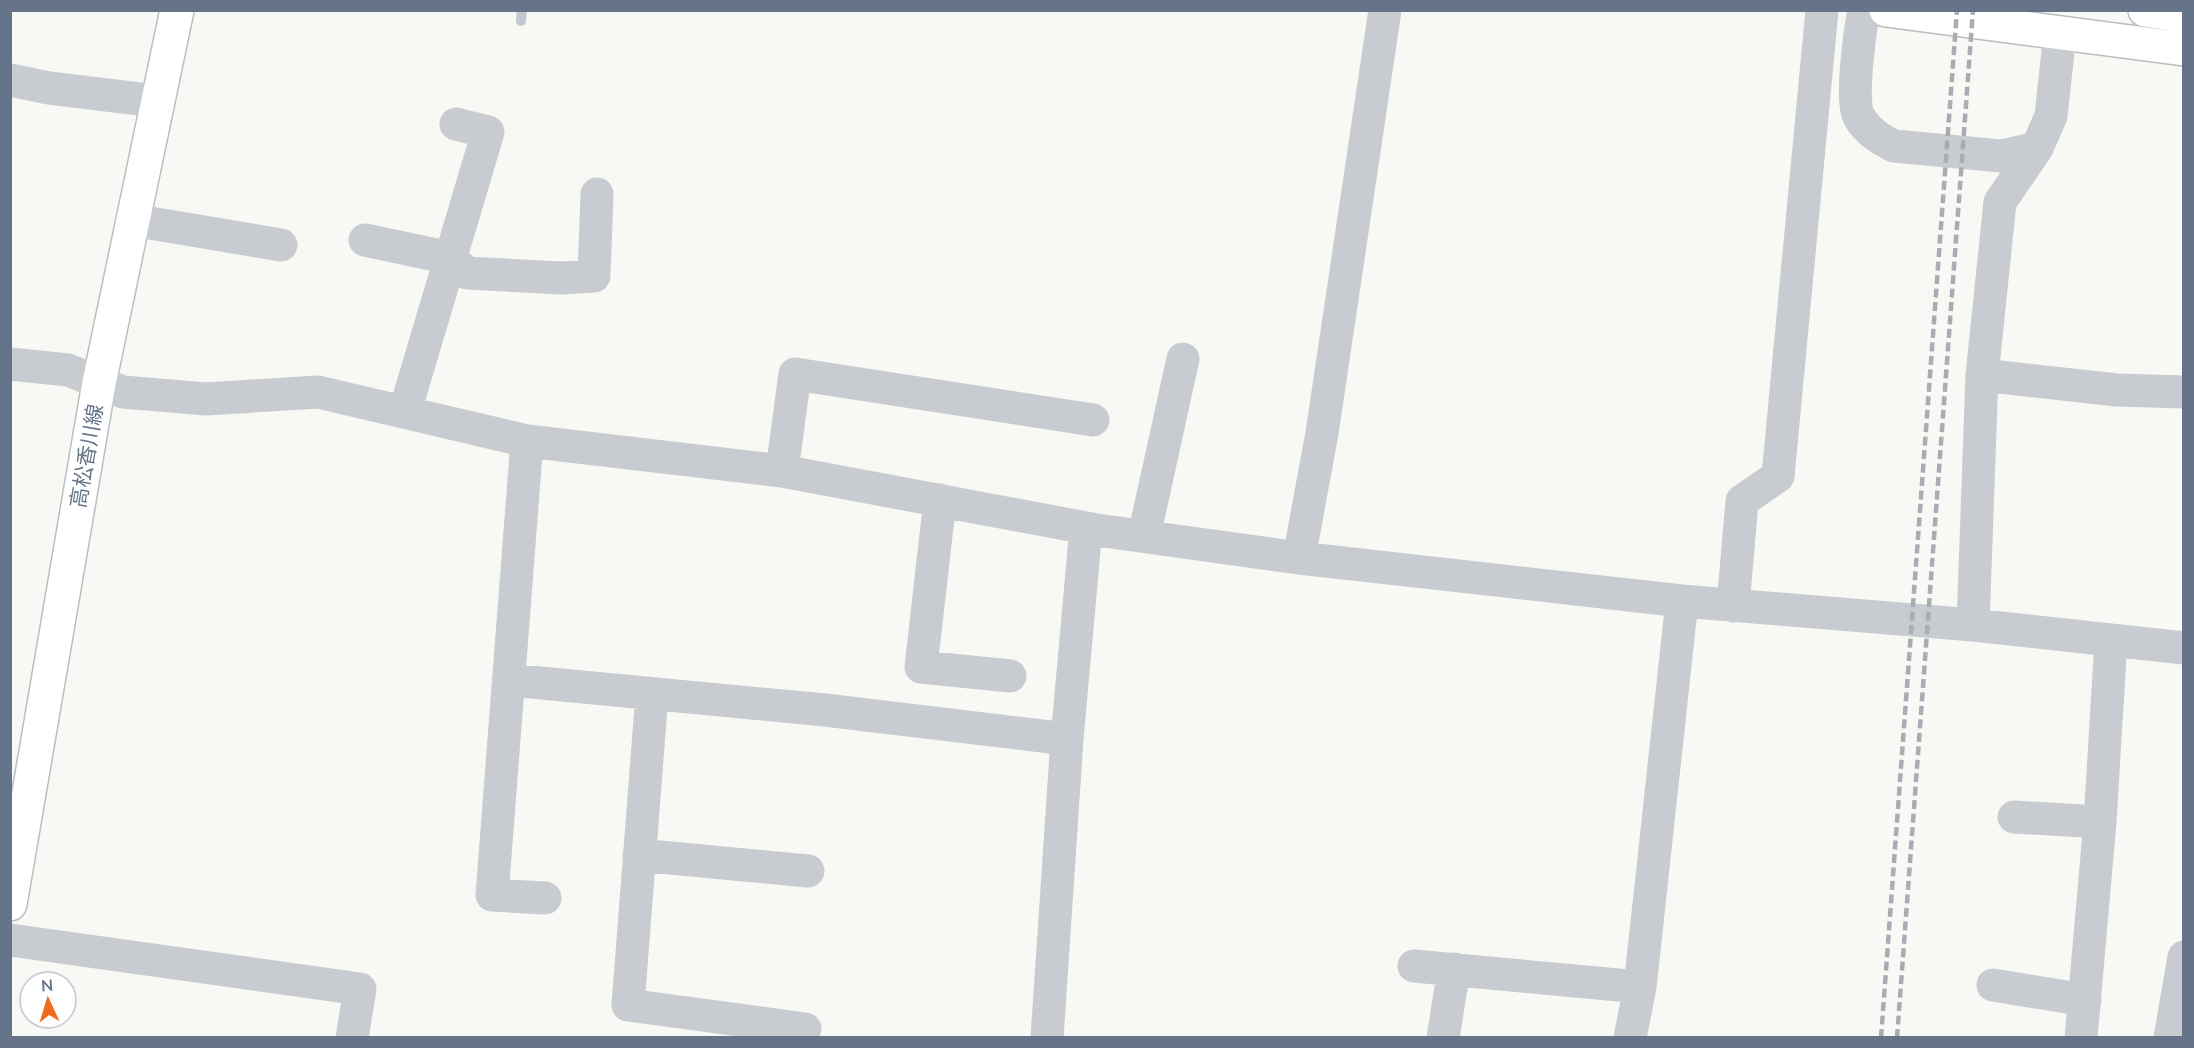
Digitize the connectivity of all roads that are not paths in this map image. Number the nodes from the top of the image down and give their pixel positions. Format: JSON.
{"nodes":[{"id":1,"x":177,"y":10,"type":"edge"},
{"id":2,"x":1385,"y":10,"type":"edge"},
{"id":3,"x":1822,"y":10,"type":"edge"},
{"id":4,"x":1864,"y":10,"type":"edge"},
{"id":5,"x":1886,"y":10,"type":"edge"},
{"id":6,"x":2145,"y":10,"type":"edge"},
{"id":7,"x":2184,"y":16,"type":"edge"},
{"id":8,"x":2060,"y":33,"type":"junction"},
{"id":9,"x":2184,"y":49,"type":"edge"},
{"id":10,"x":10,"y":80,"type":"edge"},
{"id":11,"x":156,"y":101,"type":"junction"},
{"id":12,"x":456,"y":124,"type":"dead end"},
{"id":13,"x":2037,"y":148,"type":"junction"},
{"id":14,"x":597,"y":194,"type":"dead end"},
{"id":15,"x":132,"y":220,"type":"junction"},
{"id":16,"x":365,"y":240,"type":"dead end"},
{"id":17,"x":281,"y":244,"type":"dead end"},
{"id":18,"x":450,"y":258,"type":"junction"},
{"id":19,"x":1183,"y":359,"type":"dead end"},
{"id":20,"x":10,"y":364,"type":"edge"},
{"id":21,"x":1983,"y":375,"type":"junction"},
{"id":22,"x":99,"y":383,"type":"junction"},
{"id":23,"x":2184,"y":392,"type":"edge"},
{"id":24,"x":405,"y":411,"type":"junction"},
{"id":25,"x":1093,"y":420,"type":"dead end"},
{"id":26,"x":527,"y":441,"type":"junction"},
{"id":27,"x":782,"y":471,"type":"junction"},
{"id":28,"x":940,"y":500,"type":"junction"},
{"id":29,"x":1086,"y":528,"type":"junction"},
{"id":30,"x":1144,"y":536,"type":"junction"},
{"id":31,"x":1299,"y":558,"type":"junction"},
{"id":32,"x":1682,"y":601,"type":"junction"},
{"id":33,"x":1733,"y":606,"type":"junction"},
{"id":34,"x":1973,"y":626,"type":"junction"},
{"id":35,"x":2110,"y":640,"type":"junction"},
{"id":36,"x":2184,"y":648,"type":"edge"},
{"id":37,"x":1010,"y":676,"type":"dead end"},
{"id":38,"x":509,"y":680,"type":"junction"},
{"id":39,"x":651,"y":694,"type":"junction"},
{"id":40,"x":1067,"y":739,"type":"junction"},
{"id":41,"x":2014,"y":817,"type":"dead end"},
{"id":42,"x":2100,"y":822,"type":"junction"},
{"id":43,"x":15,"y":843,"type":"edge"},
{"id":44,"x":639,"y":855,"type":"junction"},
{"id":45,"x":808,"y":871,"type":"dead end"},
{"id":46,"x":545,"y":898,"type":"dead end"},
{"id":47,"x":10,"y":904,"type":"edge"},
{"id":48,"x":10,"y":940,"type":"edge"},
{"id":49,"x":2184,"y":957,"type":"edge"},
{"id":50,"x":1414,"y":966,"type":"dead end"},
{"id":51,"x":1454,"y":969,"type":"junction"},
{"id":52,"x":1993,"y":985,"type":"dead end"},
{"id":53,"x":1640,"y":987,"type":"junction"},
{"id":54,"x":2181,"y":997,"type":"edge"},
{"id":55,"x":2085,"y":999,"type":"junction"},
{"id":56,"x":805,"y":1029,"type":"dead end"},
{"id":57,"x":352,"y":1038,"type":"edge"},
{"id":58,"x":1047,"y":1038,"type":"edge"},
{"id":59,"x":1443,"y":1038,"type":"edge"},
{"id":60,"x":1630,"y":1038,"type":"edge"},
{"id":61,"x":2081,"y":1038,"type":"edge"},
{"id":62,"x":2170,"y":1038,"type":"edge"}],
"edges":[{"from":1,"to":11,"type":"main road","name":"高松香川線"},
{"from":2,"to":31,"type":"street"},
{"from":3,"to":33,"type":"street"},
{"from":4,"to":13,"type":"street"},
{"from":5,"to":8,"type":"main road"},
{"from":6,"to":7,"type":"main road"},
{"from":8,"to":9,"type":"main road"},
{"from":8,"to":13,"type":"street"},
{"from":10,"to":11,"type":"street"},
{"from":11,"to":15,"type":"main road","name":"高松香川線"},
{"from":12,"to":18,"type":"street"},
{"from":13,"to":21,"type":"street"},
{"from":14,"to":18,"type":"street"},
{"from":15,"to":17,"type":"street"},
{"from":15,"to":22,"type":"main road","name":"高松香川線"},
{"from":16,"to":18,"type":"street"},
{"from":18,"to":24,"type":"street"},
{"from":19,"to":30,"type":"street"},
{"from":20,"to":22,"type":"street"},
{"from":21,"to":23,"type":"street"},
{"from":21,"to":34,"type":"street"},
{"from":22,"to":24,"type":"street"},
{"from":22,"to":43,"type":"main road","name":"高松香川線"},
{"from":24,"to":26,"type":"street"},
{"from":25,"to":27,"type":"street"},
{"from":26,"to":27,"type":"street"},
{"from":26,"to":38,"type":"street"},
{"from":27,"to":28,"type":"street"},
{"from":28,"to":29,"type":"street"},
{"from":28,"to":37,"type":"street"},
{"from":29,"to":30,"type":"street"},
{"from":29,"to":40,"type":"street"},
{"from":30,"to":31,"type":"street"},
{"from":31,"to":32,"type":"street"},
{"from":32,"to":33,"type":"street"},
{"from":32,"to":53,"type":"street"},
{"from":33,"to":34,"type":"street"},
{"from":34,"to":35,"type":"street"},
{"from":35,"to":36,"type":"street"},
{"from":35,"to":42,"type":"street"},
{"from":38,"to":39,"type":"street"},
{"from":38,"to":46,"type":"street"},
{"from":39,"to":40,"type":"street"},
{"from":39,"to":44,"type":"street"},
{"from":40,"to":58,"type":"street"},
{"from":41,"to":42,"type":"street"},
{"from":42,"to":55,"type":"street"},
{"from":43,"to":47,"type":"main road","name":"高松香川線"},
{"from":44,"to":45,"type":"street"},
{"from":44,"to":56,"type":"street"},
{"from":48,"to":57,"type":"street"},
{"from":49,"to":54,"type":"street"},
{"from":50,"to":51,"type":"street"},
{"from":51,"to":53,"type":"street"},
{"from":51,"to":59,"type":"street"},
{"from":52,"to":55,"type":"street"},
{"from":53,"to":60,"type":"street"},
{"from":54,"to":62,"type":"street"},
{"from":55,"to":61,"type":"street"}]}
